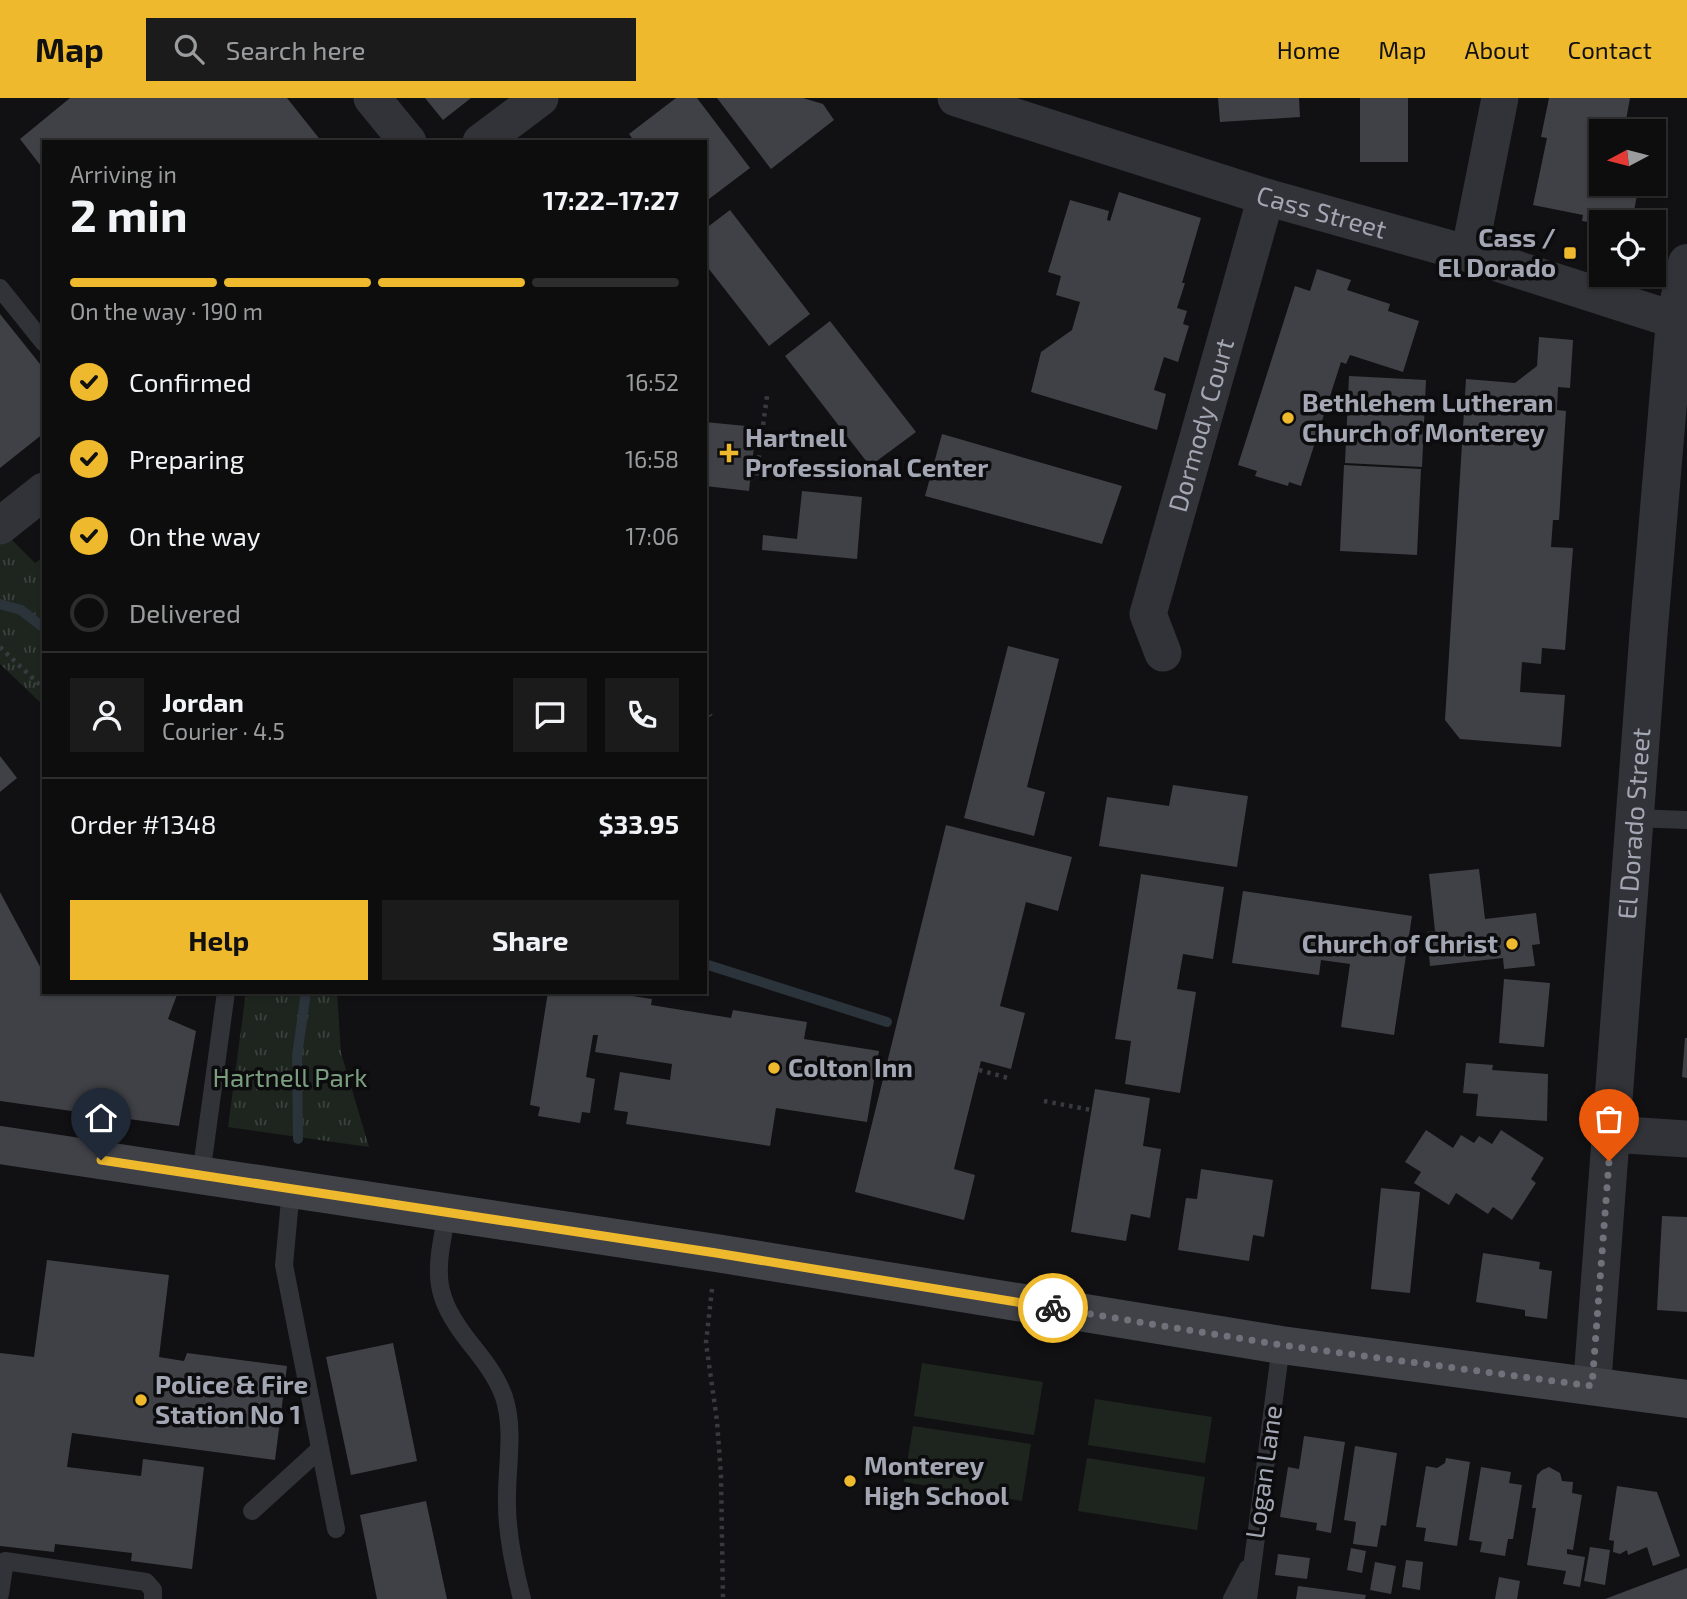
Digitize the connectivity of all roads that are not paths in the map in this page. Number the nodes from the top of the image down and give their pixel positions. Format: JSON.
{"nodes":[{"id":1,"x":372,"y":98,"type":"edge"},
{"id":2,"x":540,"y":98,"type":"edge"},
{"id":3,"x":1500,"y":98,"type":"edge"},
{"id":4,"x":971,"y":100,"type":"edge"},
{"id":5,"x":406,"y":140,"type":"edge"},
{"id":6,"x":484,"y":140,"type":"edge"},
{"id":7,"x":1266,"y":197,"type":"junction"},
{"id":8,"x":1469,"y":254,"type":"junction"},
{"id":9,"x":1687,"y":263,"type":"edge"},
{"id":10,"x":0,"y":289,"type":"edge"},
{"id":11,"x":1681,"y":322,"type":"edge"},
{"id":12,"x":42,"y":340,"type":"edge"},
{"id":13,"x":42,"y":493,"type":"edge"},
{"id":14,"x":0,"y":526,"type":"edge"},
{"id":15,"x":1163,"y":653,"type":"dead end"},
{"id":16,"x":1634,"y":818,"type":"junction"},
{"id":17,"x":1687,"y":820,"type":"edge"},
{"id":18,"x":226,"y":994,"type":"edge"},
{"id":19,"x":1611,"y":1134,"type":"junction"},
{"id":20,"x":1687,"y":1139,"type":"edge"},
{"id":21,"x":0,"y":1145,"type":"edge"},
{"id":22,"x":201,"y":1175,"type":"junction"},
{"id":23,"x":291,"y":1189,"type":"junction"},
{"id":24,"x":447,"y":1213,"type":"junction"},
{"id":25,"x":1281,"y":1345,"type":"junction"},
{"id":26,"x":1592,"y":1386,"type":"junction"},
{"id":27,"x":1687,"y":1399,"type":"edge"},
{"id":28,"x":320,"y":1449,"type":"junction"},
{"id":29,"x":252,"y":1511,"type":"dead end"},
{"id":30,"x":336,"y":1529,"type":"dead end"},
{"id":31,"x":3,"y":1560,"type":"edge"},
{"id":32,"x":1251,"y":1562,"type":"junction"},
{"id":33,"x":0,"y":1594,"type":"edge"},
{"id":34,"x":153,"y":1599,"type":"edge"},
{"id":35,"x":522,"y":1599,"type":"edge"},
{"id":36,"x":1232,"y":1599,"type":"edge"},
{"id":37,"x":1248,"y":1599,"type":"edge"}],
"edges":[{"from":1,"to":5,"type":"street"},
{"from":2,"to":6,"type":"street"},
{"from":3,"to":8,"type":"street"},
{"from":4,"to":7,"type":"street","name":"Cass Street"},
{"from":7,"to":8,"type":"street","name":"Cass Street"},
{"from":7,"to":15,"type":"street","name":"Dormody Court"},
{"from":8,"to":11,"type":"street","name":"Cass Street"},
{"from":9,"to":11,"type":"street","name":"El Dorado Street"},
{"from":10,"to":12,"type":"lane"},
{"from":11,"to":16,"type":"street","name":"El Dorado Street"},
{"from":13,"to":14,"type":"street"},
{"from":16,"to":17,"type":"lane"},
{"from":16,"to":19,"type":"street","name":"El Dorado Street"},
{"from":18,"to":22,"type":"lane"},
{"from":19,"to":20,"type":"street"},
{"from":19,"to":26,"type":"street","name":"El Dorado Street"},
{"from":21,"to":22,"type":"main road"},
{"from":22,"to":23,"type":"main road"},
{"from":23,"to":24,"type":"main road"},
{"from":23,"to":28,"type":"lane"},
{"from":24,"to":25,"type":"main road"},
{"from":24,"to":35,"type":"lane"},
{"from":25,"to":26,"type":"main road"},
{"from":25,"to":32,"type":"lane","name":"Logan Lane"},
{"from":26,"to":27,"type":"main road"},
{"from":28,"to":29,"type":"lane"},
{"from":28,"to":30,"type":"lane"},
{"from":31,"to":33,"type":"lane"},
{"from":31,"to":34,"type":"lane"},
{"from":32,"to":36,"type":"lane"},
{"from":32,"to":37,"type":"lane","name":"Logan Lane"}]}
